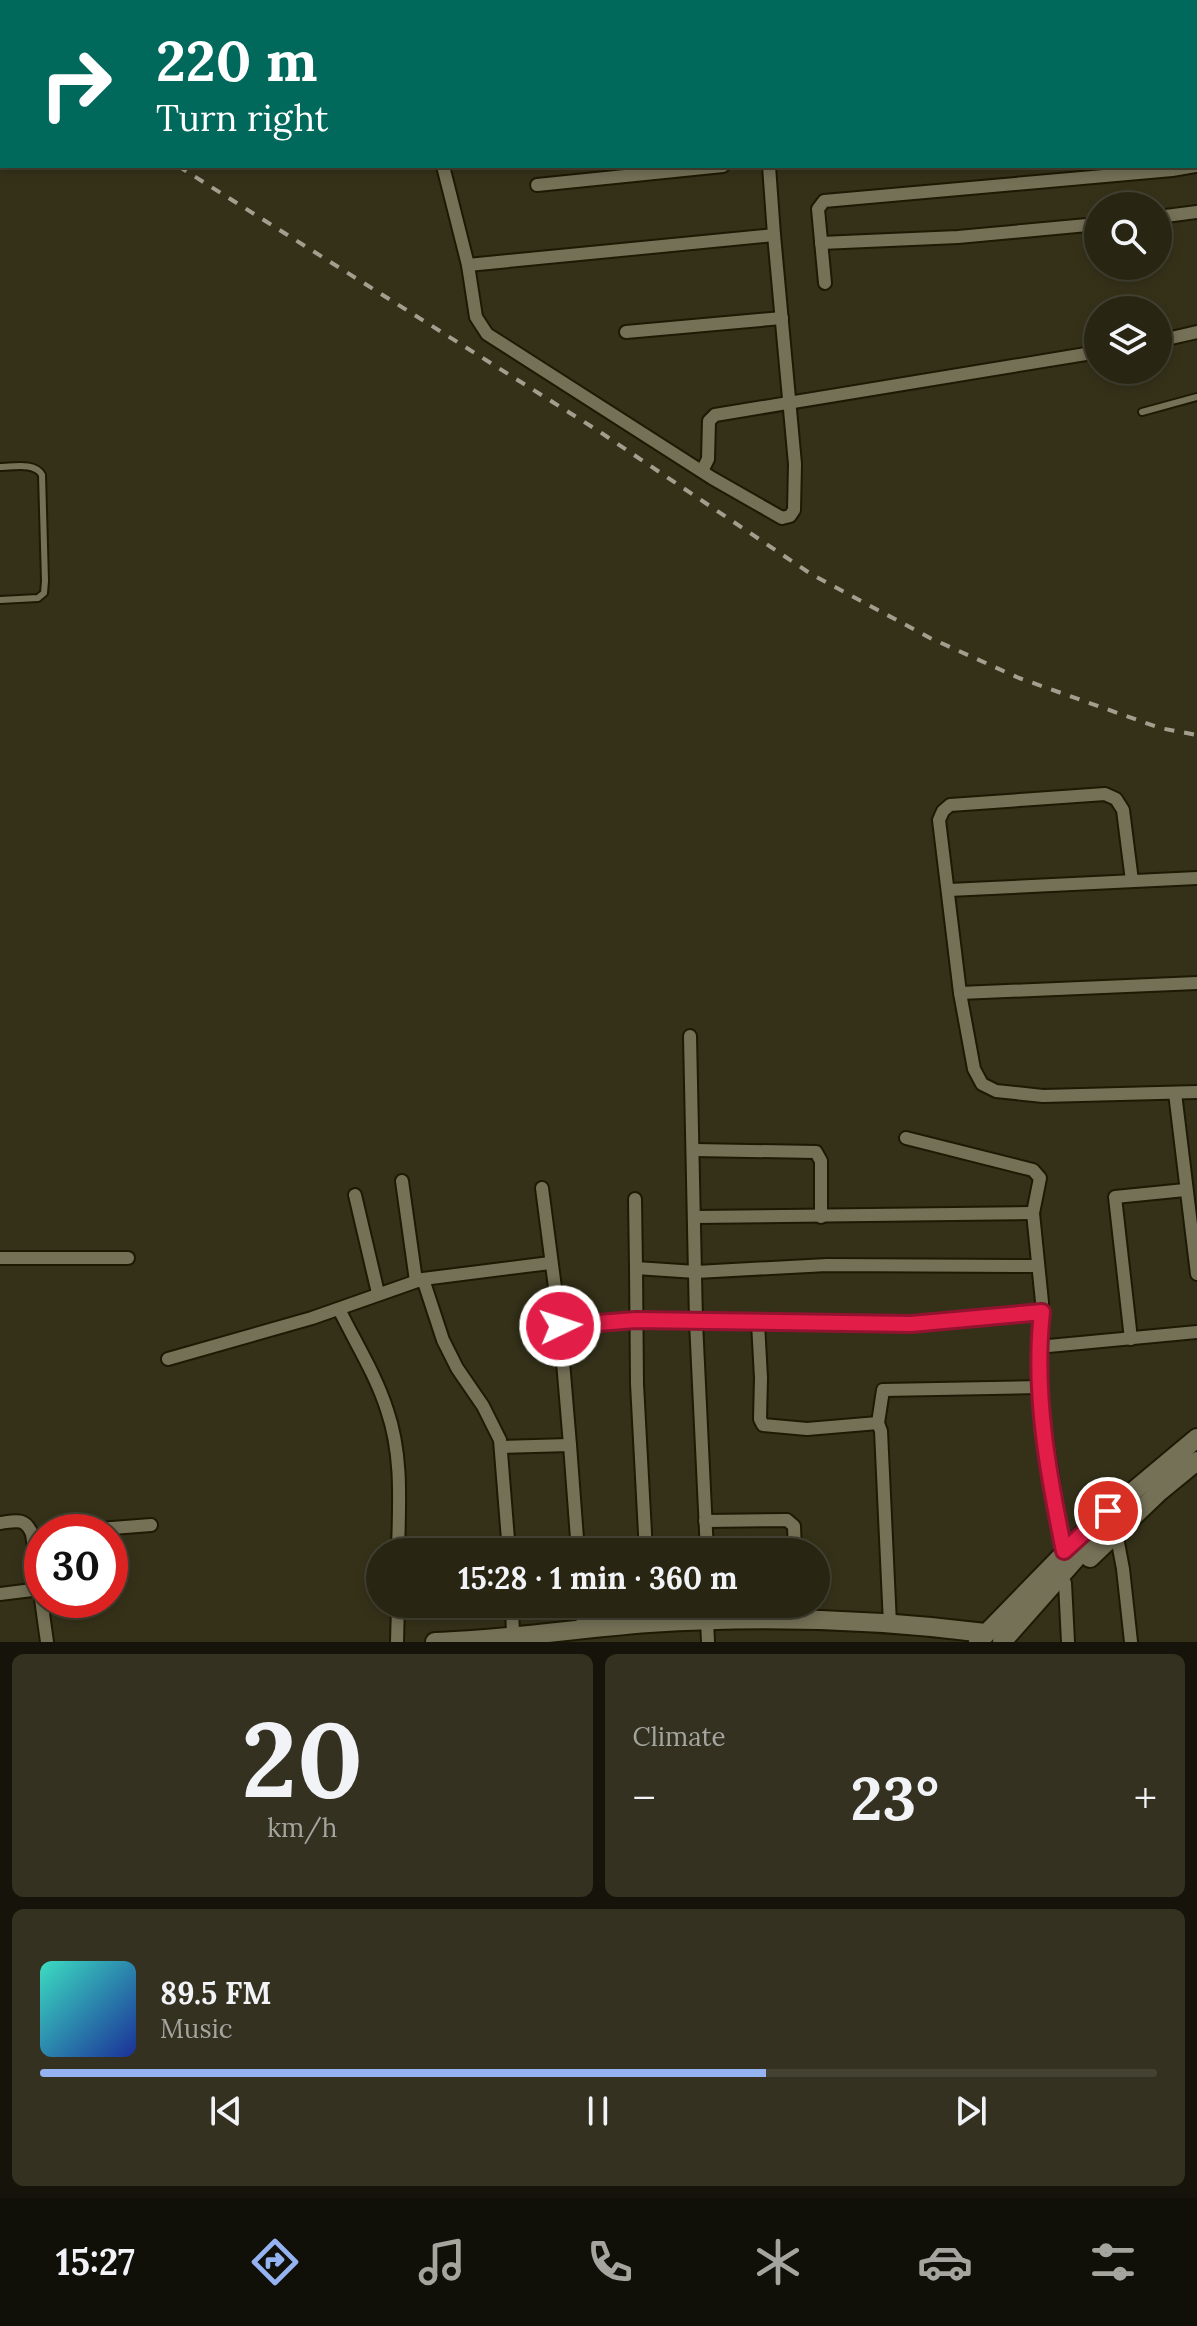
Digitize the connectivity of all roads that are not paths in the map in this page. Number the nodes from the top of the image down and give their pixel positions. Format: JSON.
{"nodes":[{"id":1,"x":444,"y":168,"type":"edge"},
{"id":2,"x":703,"y":168,"type":"edge"},
{"id":3,"x":769,"y":168,"type":"edge"},
{"id":4,"x":1184,"y":168,"type":"edge"},
{"id":5,"x":537,"y":185,"type":"dead end"},
{"id":6,"x":1197,"y":212,"type":"edge"},
{"id":7,"x":1172,"y":215,"type":"edge"},
{"id":8,"x":1084,"y":225,"type":"edge"},
{"id":9,"x":774,"y":235,"type":"junction"},
{"id":10,"x":821,"y":243,"type":"junction"},
{"id":11,"x":468,"y":265,"type":"junction"},
{"id":12,"x":825,"y":283,"type":"dead end"},
{"id":13,"x":782,"y":318,"type":"junction"},
{"id":14,"x":626,"y":332,"type":"dead end"},
{"id":15,"x":1197,"y":332,"type":"edge"},
{"id":16,"x":1172,"y":338,"type":"edge"},
{"id":17,"x":1084,"y":354,"type":"edge"},
{"id":18,"x":1197,"y":397,"type":"edge"},
{"id":19,"x":788,"y":403,"type":"junction"},
{"id":20,"x":1142,"y":412,"type":"dead end"},
{"id":21,"x":0,"y":467,"type":"edge"},
{"id":22,"x":702,"y":471,"type":"junction"},
{"id":23,"x":0,"y":600,"type":"edge"},
{"id":24,"x":1197,"y":878,"type":"edge"},
{"id":25,"x":1132,"y":881,"type":"junction"},
{"id":26,"x":949,"y":890,"type":"junction"},
{"id":27,"x":1197,"y":983,"type":"edge"},
{"id":28,"x":960,"y":993,"type":"junction"},
{"id":29,"x":690,"y":1036,"type":"dead end"},
{"id":30,"x":1197,"y":1092,"type":"edge"},
{"id":31,"x":1175,"y":1093,"type":"junction"},
{"id":32,"x":906,"y":1138,"type":"dead end"},
{"id":33,"x":694,"y":1150,"type":"junction"},
{"id":34,"x":402,"y":1181,"type":"dead end"},
{"id":35,"x":542,"y":1188,"type":"dead end"},
{"id":36,"x":1185,"y":1190,"type":"junction"},
{"id":37,"x":355,"y":1195,"type":"dead end"},
{"id":38,"x":635,"y":1199,"type":"dead end"},
{"id":39,"x":1033,"y":1213,"type":"junction"},
{"id":40,"x":695,"y":1217,"type":"junction"},
{"id":41,"x":821,"y":1217,"type":"junction"},
{"id":42,"x":0,"y":1258,"type":"edge"},
{"id":43,"x":128,"y":1258,"type":"dead end"},
{"id":44,"x":550,"y":1263,"type":"junction"},
{"id":45,"x":1038,"y":1266,"type":"junction"},
{"id":46,"x":636,"y":1268,"type":"junction"},
{"id":47,"x":696,"y":1272,"type":"junction"},
{"id":48,"x":1197,"y":1274,"type":"edge"},
{"id":49,"x":420,"y":1280,"type":"junction"},
{"id":50,"x":378,"y":1293,"type":"junction"},
{"id":51,"x":339,"y":1309,"type":"junction"},
{"id":52,"x":1042,"y":1312,"type":"junction"},
{"id":53,"x":636,"y":1320,"type":"junction"},
{"id":54,"x":696,"y":1322,"type":"junction"},
{"id":55,"x":758,"y":1323,"type":"junction"},
{"id":56,"x":560,"y":1326,"type":"junction"},
{"id":57,"x":1197,"y":1332,"type":"edge"},
{"id":58,"x":1131,"y":1339,"type":"junction"},
{"id":59,"x":1038,"y":1347,"type":"junction"},
{"id":60,"x":168,"y":1359,"type":"dead end"},
{"id":61,"x":1038,"y":1387,"type":"junction"},
{"id":62,"x":878,"y":1423,"type":"junction"},
{"id":63,"x":1197,"y":1438,"type":"edge"},
{"id":64,"x":570,"y":1445,"type":"junction"},
{"id":65,"x":501,"y":1447,"type":"junction"},
{"id":66,"x":1197,"y":1449,"type":"edge"},
{"id":67,"x":1197,"y":1461,"type":"edge"},
{"id":68,"x":24,"y":1521,"type":"edge"},
{"id":69,"x":705,"y":1521,"type":"junction"},
{"id":70,"x":0,"y":1523,"type":"edge"},
{"id":71,"x":151,"y":1525,"type":"dead end"},
{"id":72,"x":128,"y":1527,"type":"edge"},
{"id":73,"x":1116,"y":1532,"type":"junction"},
{"id":74,"x":398,"y":1538,"type":"edge"},
{"id":75,"x":508,"y":1538,"type":"edge"},
{"id":76,"x":577,"y":1538,"type":"edge"},
{"id":77,"x":645,"y":1538,"type":"edge"},
{"id":78,"x":706,"y":1538,"type":"edge"},
{"id":79,"x":794,"y":1538,"type":"edge"},
{"id":80,"x":1064,"y":1551,"type":"junction"},
{"id":81,"x":1065,"y":1583,"type":"junction"},
{"id":82,"x":24,"y":1591,"type":"edge"},
{"id":83,"x":0,"y":1594,"type":"edge"},
{"id":84,"x":830,"y":1616,"type":"edge"},
{"id":85,"x":44,"y":1618,"type":"edge"},
{"id":86,"x":398,"y":1618,"type":"edge"},
{"id":87,"x":512,"y":1618,"type":"edge"},
{"id":88,"x":583,"y":1618,"type":"edge"},
{"id":89,"x":631,"y":1618,"type":"edge"},
{"id":90,"x":710,"y":1618,"type":"edge"},
{"id":91,"x":890,"y":1624,"type":"junction"},
{"id":92,"x":583,"y":1629,"type":"junction"},
{"id":93,"x":513,"y":1636,"type":"junction"},
{"id":94,"x":982,"y":1638,"type":"edge"},
{"id":95,"x":47,"y":1642,"type":"edge"},
{"id":96,"x":397,"y":1642,"type":"edge"},
{"id":97,"x":435,"y":1642,"type":"edge"},
{"id":98,"x":708,"y":1642,"type":"edge"},
{"id":99,"x":1002,"y":1642,"type":"edge"},
{"id":100,"x":1014,"y":1642,"type":"edge"},
{"id":101,"x":1068,"y":1642,"type":"edge"},
{"id":102,"x":1131,"y":1642,"type":"edge"}],
"edges":[{"from":1,"to":11,"type":"street"},
{"from":2,"to":5,"type":"street"},
{"from":3,"to":9,"type":"street"},
{"from":4,"to":10,"type":"street"},
{"from":6,"to":7,"type":"street"},
{"from":8,"to":10,"type":"street"},
{"from":9,"to":11,"type":"street"},
{"from":9,"to":13,"type":"street"},
{"from":10,"to":12,"type":"street"},
{"from":11,"to":22,"type":"street"},
{"from":13,"to":14,"type":"street"},
{"from":13,"to":19,"type":"street"},
{"from":15,"to":16,"type":"street"},
{"from":17,"to":19,"type":"street"},
{"from":18,"to":20,"type":"lane"},
{"from":19,"to":22,"type":"street"},
{"from":19,"to":22,"type":"street"},
{"from":21,"to":23,"type":"lane"},
{"from":24,"to":25,"type":"street"},
{"from":25,"to":26,"type":"street"},
{"from":25,"to":26,"type":"street"},
{"from":26,"to":28,"type":"street"},
{"from":27,"to":28,"type":"street"},
{"from":28,"to":31,"type":"street"},
{"from":29,"to":33,"type":"street"},
{"from":30,"to":31,"type":"street"},
{"from":31,"to":36,"type":"street"},
{"from":32,"to":39,"type":"street"},
{"from":33,"to":40,"type":"street"},
{"from":33,"to":41,"type":"street"},
{"from":34,"to":49,"type":"street"},
{"from":35,"to":44,"type":"street"},
{"from":36,"to":48,"type":"street"},
{"from":36,"to":58,"type":"street"},
{"from":37,"to":50,"type":"street"},
{"from":38,"to":46,"type":"street"},
{"from":39,"to":41,"type":"street"},
{"from":39,"to":45,"type":"street"},
{"from":40,"to":41,"type":"street"},
{"from":40,"to":47,"type":"street"},
{"from":42,"to":43,"type":"street"},
{"from":44,"to":49,"type":"street"},
{"from":44,"to":56,"type":"street"},
{"from":45,"to":47,"type":"street"},
{"from":45,"to":52,"type":"street"},
{"from":46,"to":47,"type":"street"},
{"from":46,"to":53,"type":"street"},
{"from":47,"to":54,"type":"street"},
{"from":49,"to":50,"type":"street"},
{"from":49,"to":65,"type":"street"},
{"from":50,"to":51,"type":"street"},
{"from":51,"to":60,"type":"street"},
{"from":51,"to":74,"type":"street"},
{"from":52,"to":55,"type":"street"},
{"from":52,"to":59,"type":"street"},
{"from":53,"to":54,"type":"street"},
{"from":53,"to":56,"type":"street"},
{"from":53,"to":77,"type":"street"},
{"from":54,"to":55,"type":"street"},
{"from":54,"to":69,"type":"street"},
{"from":55,"to":62,"type":"street"},
{"from":56,"to":64,"type":"street"},
{"from":57,"to":58,"type":"street"},
{"from":58,"to":59,"type":"street"},
{"from":59,"to":61,"type":"street"},
{"from":61,"to":62,"type":"street"},
{"from":61,"to":80,"type":"street"},
{"from":62,"to":91,"type":"street"},
{"from":63,"to":80,"type":"street"},
{"from":64,"to":65,"type":"street"},
{"from":64,"to":76,"type":"street"},
{"from":65,"to":75,"type":"street"},
{"from":66,"to":99,"type":"street"},
{"from":67,"to":73,"type":"street"},
{"from":68,"to":70,"type":"street"},
{"from":69,"to":78,"type":"street"},
{"from":69,"to":79,"type":"street"},
{"from":71,"to":72,"type":"street"},
{"from":73,"to":81,"type":"street"},
{"from":73,"to":102,"type":"street"},
{"from":80,"to":94,"type":"street"},
{"from":81,"to":100,"type":"street"},
{"from":81,"to":101,"type":"street"},
{"from":82,"to":83,"type":"street"},
{"from":84,"to":91,"type":"street"},
{"from":85,"to":95,"type":"street"},
{"from":86,"to":96,"type":"street"},
{"from":87,"to":93,"type":"street"},
{"from":88,"to":92,"type":"street"},
{"from":89,"to":92,"type":"street"},
{"from":90,"to":98,"type":"street"},
{"from":91,"to":94,"type":"street"},
{"from":92,"to":93,"type":"street"},
{"from":93,"to":97,"type":"street"}]}
